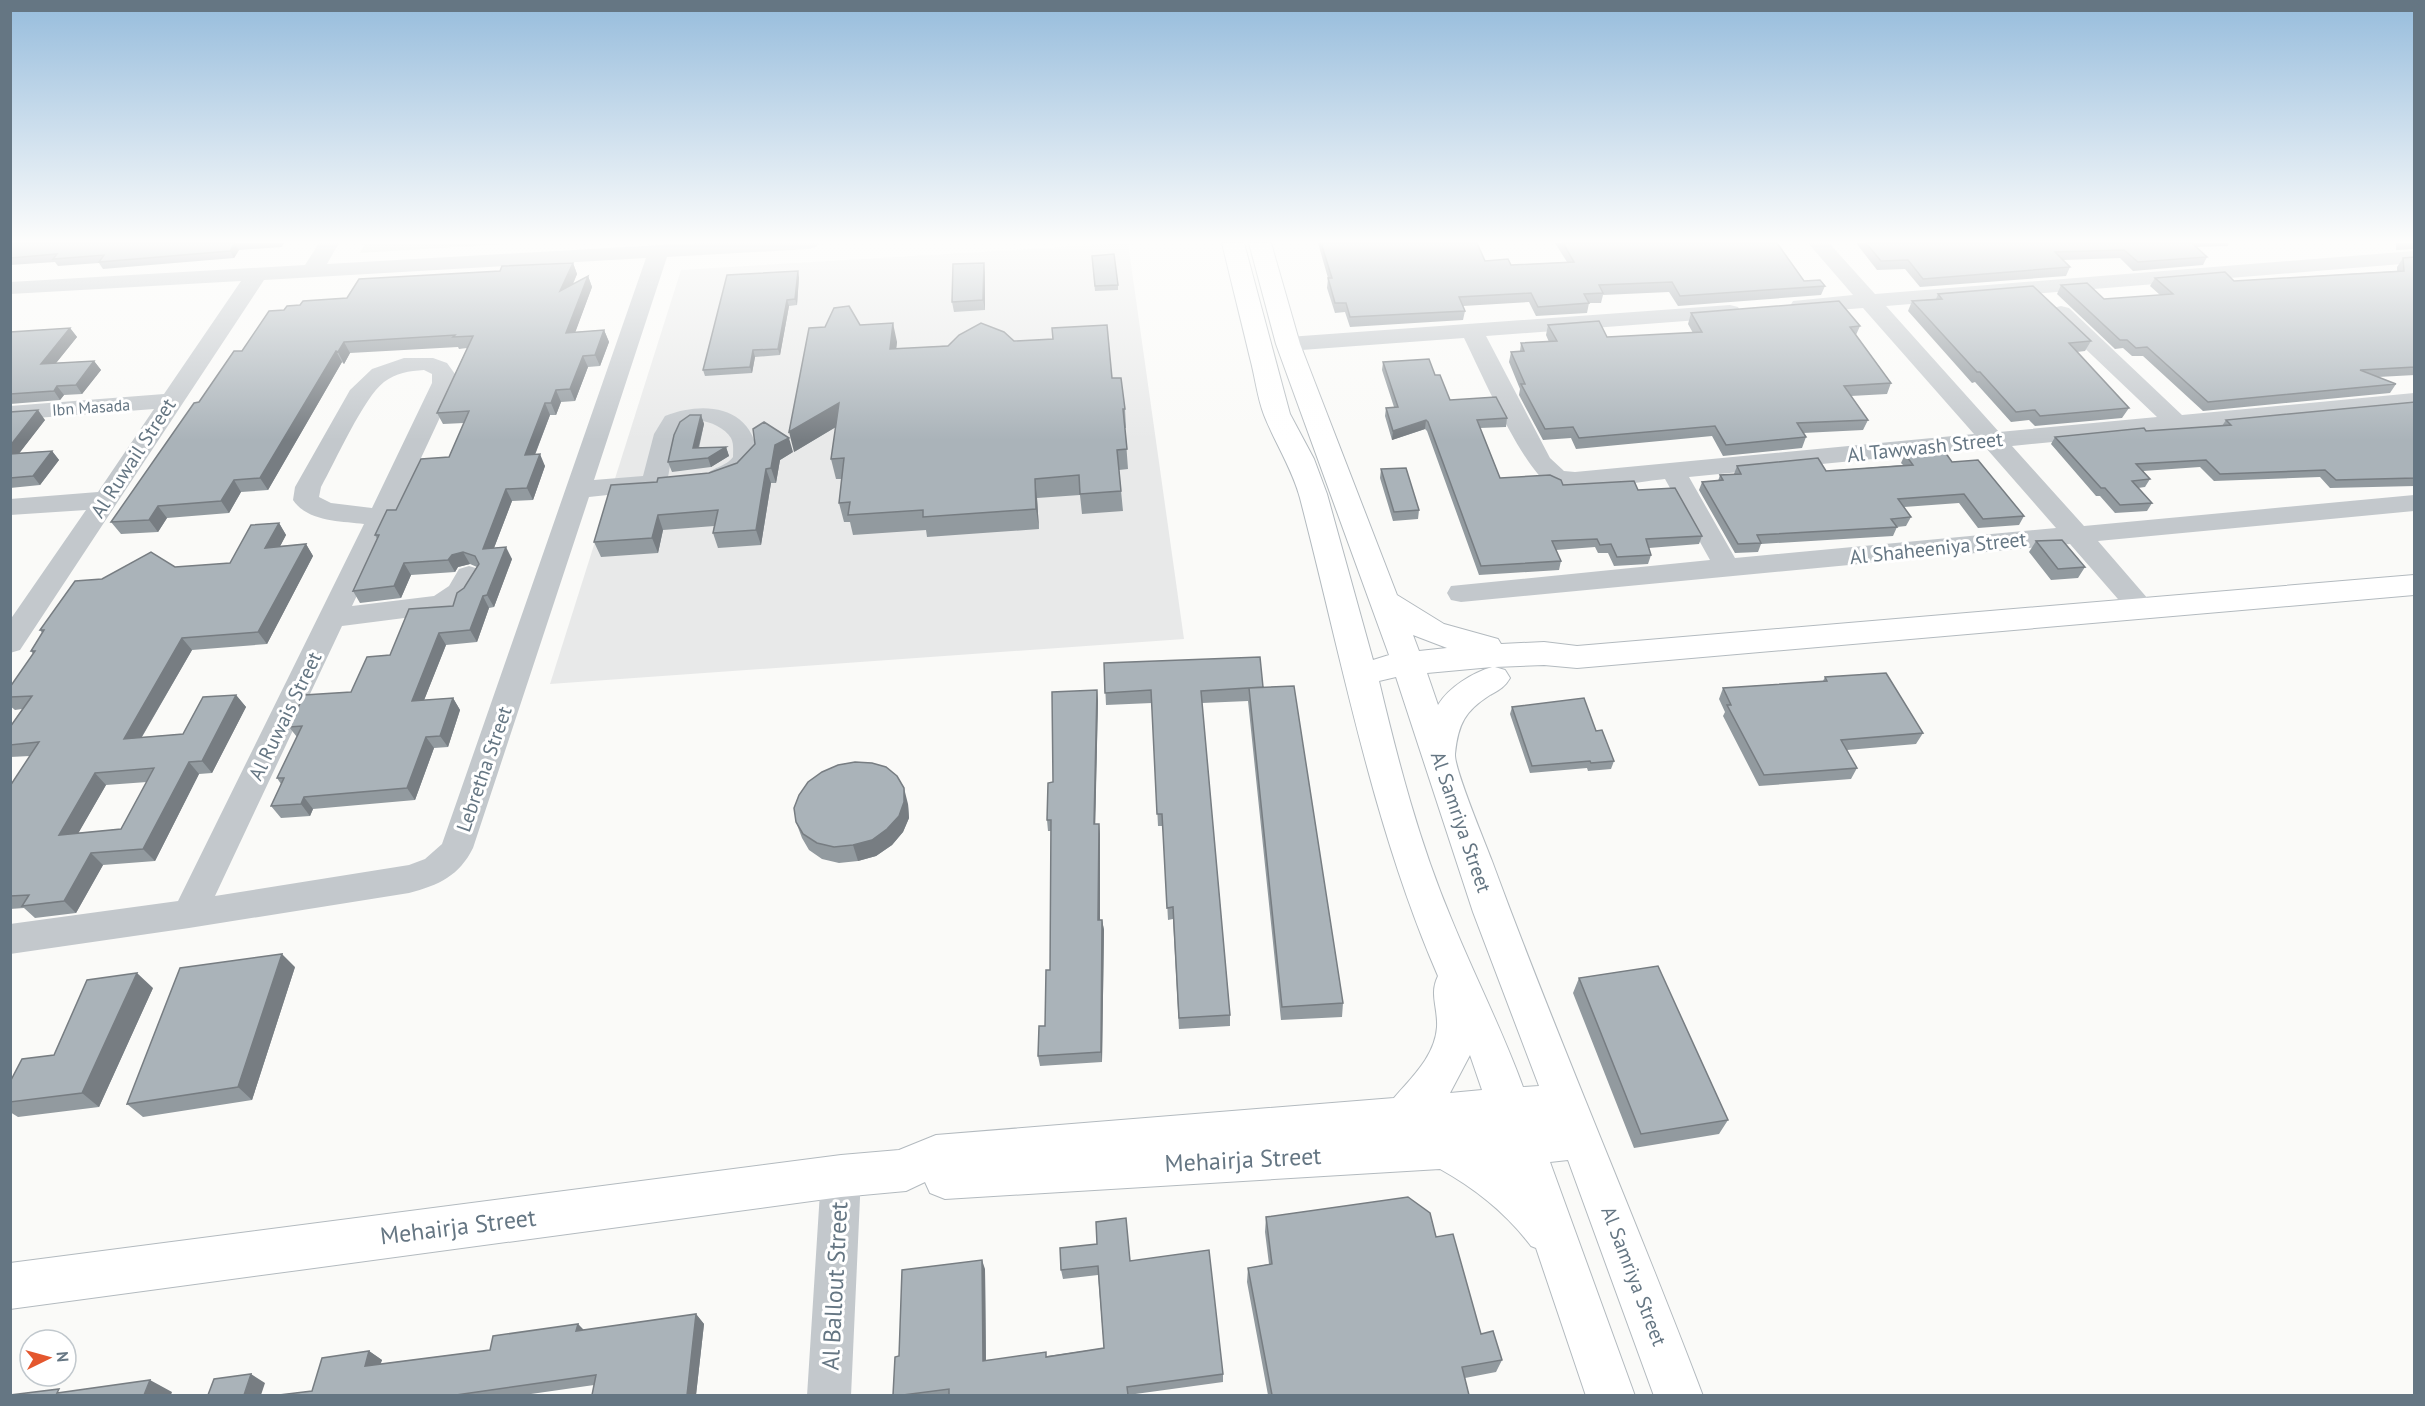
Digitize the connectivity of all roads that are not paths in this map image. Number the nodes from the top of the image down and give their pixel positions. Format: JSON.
{"nodes":[{"id":1,"x":234,"y":309,"type":"edge"},
{"id":2,"x":639,"y":309,"type":"edge"},
{"id":3,"x":1251,"y":309,"type":"edge"},
{"id":4,"x":1268,"y":309,"type":"edge"},
{"id":5,"x":1876,"y":309,"type":"edge"},
{"id":6,"x":2057,"y":309,"type":"edge"},
{"id":7,"x":1753,"y":310,"type":"edge"},
{"id":8,"x":1472,"y":332,"type":"junction"},
{"id":9,"x":1287,"y":344,"type":"junction"},
{"id":10,"x":2415,"y":400,"type":"edge"},
{"id":11,"x":171,"y":401,"type":"junction"},
{"id":12,"x":10,"y":413,"type":"edge"},
{"id":13,"x":2176,"y":422,"type":"junction"},
{"id":14,"x":1992,"y":441,"type":"junction"},
{"id":15,"x":1674,"y":472,"type":"junction"},
{"id":16,"x":654,"y":483,"type":"junction"},
{"id":17,"x":578,"y":490,"type":"junction"},
{"id":18,"x":106,"y":500,"type":"junction"},
{"id":19,"x":2415,"y":503,"type":"edge"},
{"id":20,"x":10,"y":507,"type":"edge"},
{"id":21,"x":380,"y":517,"type":"junction"},
{"id":22,"x":2074,"y":534,"type":"junction"},
{"id":23,"x":1728,"y":569,"type":"junction"},
{"id":24,"x":469,"y":575,"type":"edge"},
{"id":25,"x":2415,"y":585,"type":"edge"},
{"id":26,"x":1461,"y":593,"type":"dead end"},
{"id":27,"x":1385,"y":600,"type":"junction"},
{"id":28,"x":2141,"y":607,"type":"junction"},
{"id":29,"x":332,"y":618,"type":"junction"},
{"id":30,"x":10,"y":643,"type":"edge"},
{"id":31,"x":1521,"y":654,"type":"junction"},
{"id":32,"x":1577,"y":657,"type":"junction"},
{"id":33,"x":1361,"y":674,"type":"junction"},
{"id":34,"x":1412,"y":675,"type":"junction"},
{"id":35,"x":1494,"y":678,"type":"junction"},
{"id":36,"x":1438,"y":758,"type":"junction"},
{"id":37,"x":189,"y":914,"type":"junction"},
{"id":38,"x":1431,"y":917,"type":"junction"},
{"id":39,"x":10,"y":939,"type":"edge"},
{"id":40,"x":1404,"y":1117,"type":"junction"},
{"id":41,"x":1574,"y":1120,"type":"junction"},
{"id":42,"x":1516,"y":1126,"type":"junction"},
{"id":43,"x":1440,"y":1148,"type":"junction"},
{"id":44,"x":906,"y":1170,"type":"junction"},
{"id":45,"x":842,"y":1176,"type":"junction"},
{"id":46,"x":1561,"y":1250,"type":"junction"},
{"id":47,"x":10,"y":1286,"type":"edge"},
{"id":48,"x":829,"y":1395,"type":"edge"},
{"id":49,"x":1611,"y":1395,"type":"edge"},
{"id":50,"x":1679,"y":1395,"type":"edge"}],
"edges":[{"from":1,"to":11,"type":"street","name":"Al Ruwail Street"},
{"from":2,"to":17,"type":"street","name":"Lebretha Street"},
{"from":3,"to":33,"type":"street","name":"Al Samriya Street"},
{"from":4,"to":9,"type":"street","name":"Al Samriya Street"},
{"from":5,"to":14,"type":"street"},
{"from":6,"to":13,"type":"street"},
{"from":7,"to":8,"type":"street"},
{"from":8,"to":9,"type":"street"},
{"from":8,"to":15,"type":"street","name":"Al Tawwash Street"},
{"from":9,"to":27,"type":"street","name":"Al Samriya Street"},
{"from":10,"to":13,"type":"street","name":"Al Tawwash Street"},
{"from":11,"to":12,"type":"street","name":"Ibn Masada"},
{"from":11,"to":18,"type":"street","name":"Al Ruwail Street"},
{"from":13,"to":14,"type":"street","name":"Al Tawwash Street"},
{"from":14,"to":15,"type":"street","name":"Al Tawwash Street"},
{"from":14,"to":22,"type":"street"},
{"from":15,"to":23,"type":"street"},
{"from":16,"to":16,"type":"street"},
{"from":16,"to":17,"type":"street"},
{"from":17,"to":37,"type":"street","name":"Lebretha Street"},
{"from":18,"to":20,"type":"street"},
{"from":18,"to":30,"type":"street","name":"Al Ruwail Street"},
{"from":19,"to":22,"type":"street","name":"Al Shaheeniya Street"},
{"from":21,"to":21,"type":"street","name":"Al Ruwais Street"},
{"from":21,"to":29,"type":"street","name":"Al Ruwais Street"},
{"from":22,"to":23,"type":"street","name":"Al Shaheeniya Street"},
{"from":22,"to":28,"type":"street"},
{"from":23,"to":26,"type":"street","name":"Al Shaheeniya Street"},
{"from":24,"to":29,"type":"street"},
{"from":25,"to":28,"type":"street"},
{"from":27,"to":31,"type":"street"},
{"from":27,"to":34,"type":"street","name":"Al Samriya Street"},
{"from":28,"to":32,"type":"street"},
{"from":29,"to":37,"type":"street","name":"Al Ruwais Street"},
{"from":31,"to":32,"type":"street"},
{"from":31,"to":34,"type":"street"},
{"from":32,"to":35,"type":"street"},
{"from":33,"to":34,"type":"street"},
{"from":33,"to":38,"type":"street","name":"Al Samriya Street"},
{"from":34,"to":35,"type":"street"},
{"from":34,"to":36,"type":"street","name":"Al Samriya Street"},
{"from":35,"to":36,"type":"street"},
{"from":36,"to":41,"type":"street","name":"Al Samriya Street"},
{"from":37,"to":39,"type":"street","name":"Lebretha Street"},
{"from":38,"to":40,"type":"street"},
{"from":38,"to":42,"type":"street","name":"Al Samriya Street"},
{"from":40,"to":42,"type":"street","name":"Mehairja Street"},
{"from":40,"to":44,"type":"street","name":"Mehairja Street"},
{"from":41,"to":42,"type":"street","name":"Mehairja Street"},
{"from":41,"to":50,"type":"street","name":"Al Samriya Street"},
{"from":42,"to":43,"type":"street","name":"Mehairja Street"},
{"from":42,"to":46,"type":"street","name":"Al Samriya Street"},
{"from":43,"to":44,"type":"street","name":"Mehairja Street"},
{"from":43,"to":46,"type":"street"},
{"from":44,"to":45,"type":"street","name":"Mehairja Street"},
{"from":45,"to":47,"type":"street","name":"Mehairja Street"},
{"from":45,"to":48,"type":"street","name":"Al Ballout Street"},
{"from":46,"to":49,"type":"street","name":"Al Samriya Street"}]}
